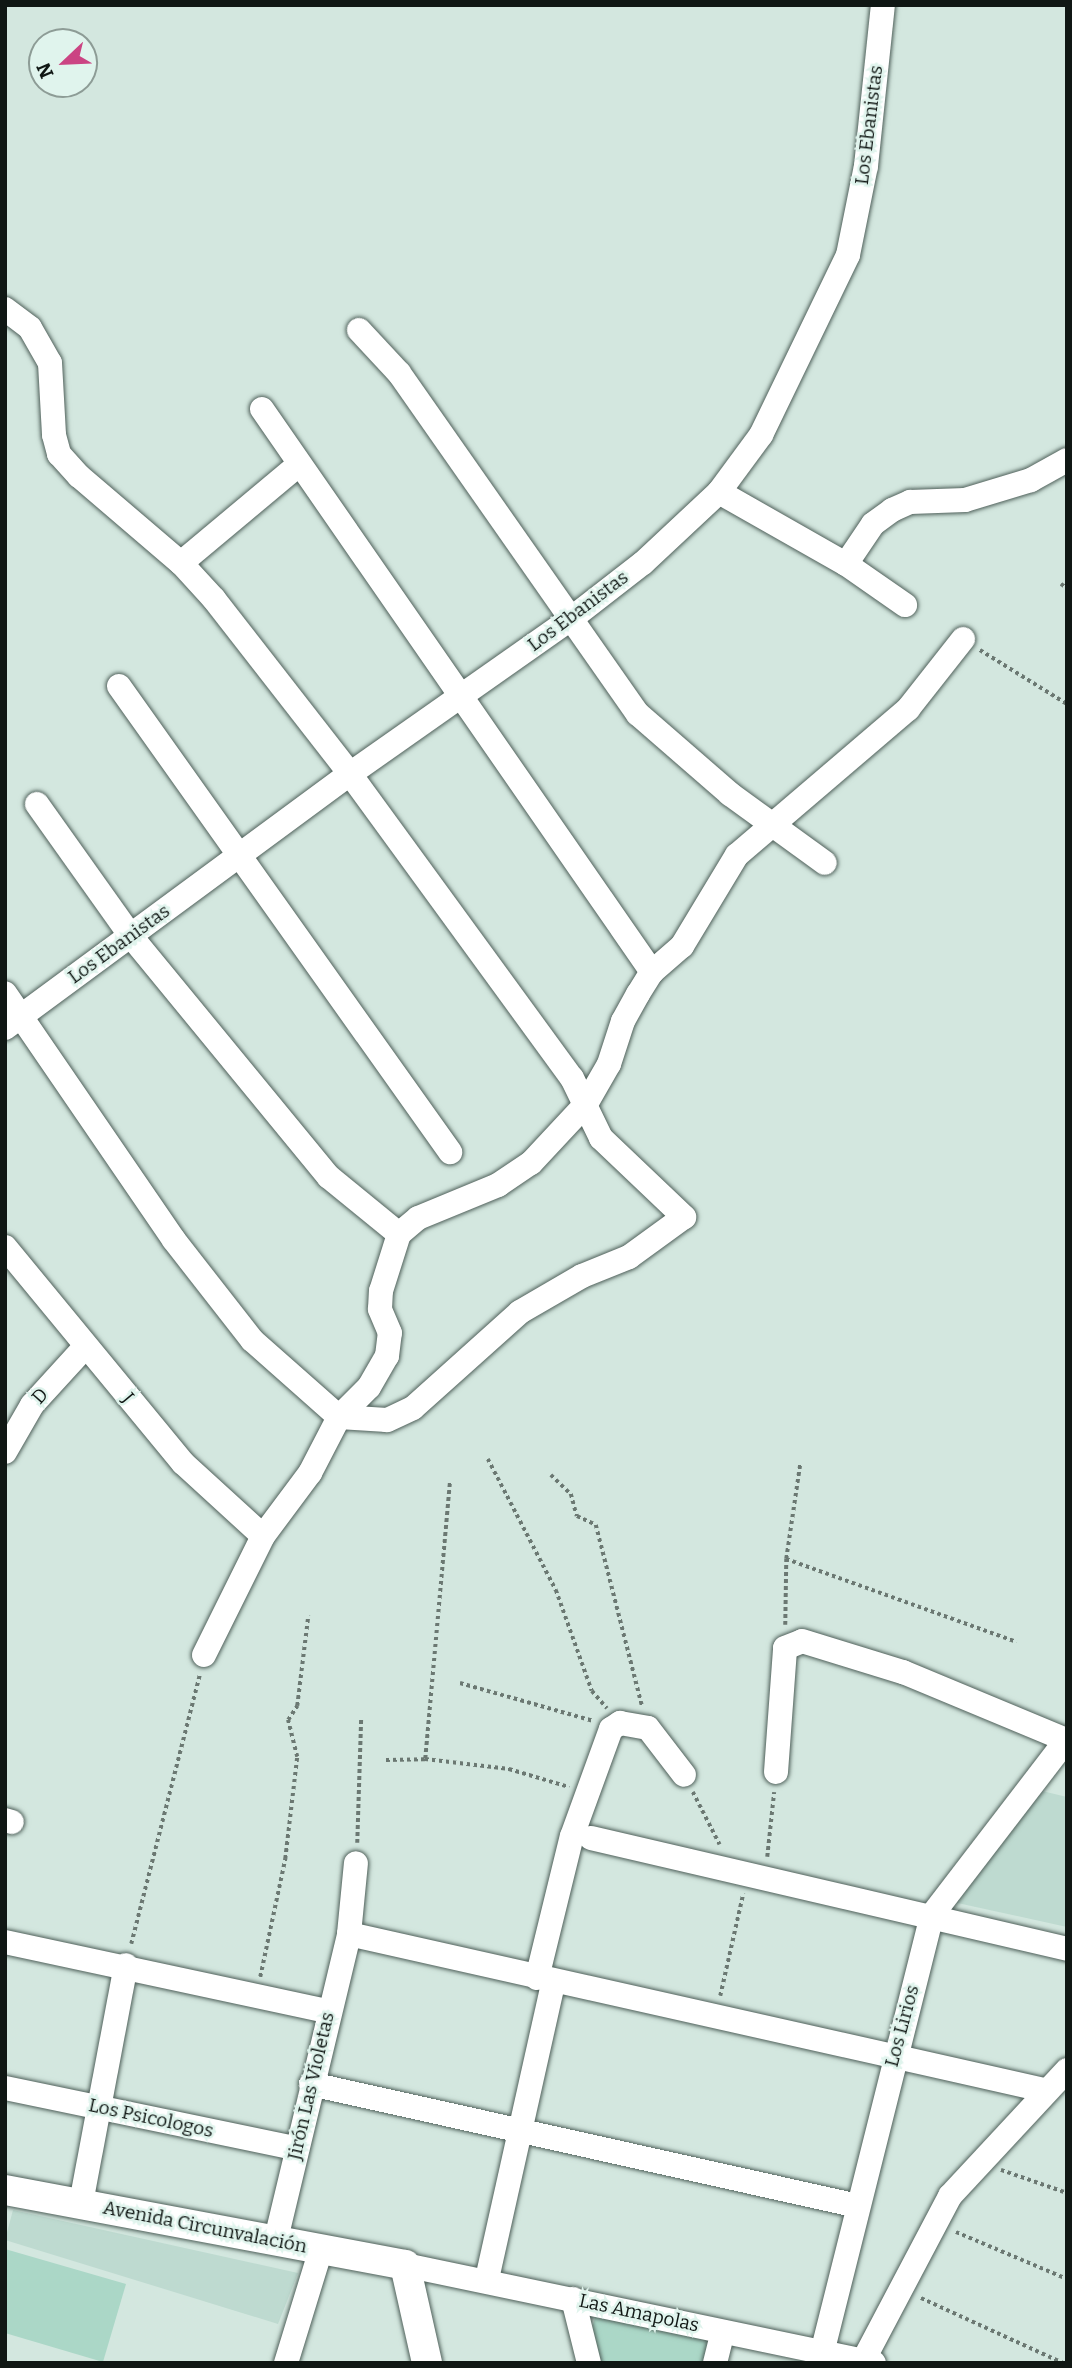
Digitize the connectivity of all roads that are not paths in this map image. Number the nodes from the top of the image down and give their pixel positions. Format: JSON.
{"nodes":[{"id":1,"x":883,"y":5,"type":"edge"},
{"id":2,"x":5,"y":309,"type":"edge"},
{"id":3,"x":359,"y":330,"type":"dead end"},
{"id":4,"x":262,"y":410,"type":"dead end"},
{"id":5,"x":1067,"y":460,"type":"edge"},
{"id":6,"x":297,"y":466,"type":"junction"},
{"id":7,"x":719,"y":492,"type":"junction"},
{"id":8,"x":181,"y":563,"type":"junction"},
{"id":9,"x":846,"y":564,"type":"junction"},
{"id":10,"x":905,"y":605,"type":"dead end"},
{"id":11,"x":572,"y":618,"type":"junction"},
{"id":12,"x":964,"y":639,"type":"road end"},
{"id":13,"x":119,"y":686,"type":"dead end"},
{"id":14,"x":461,"y":696,"type":"junction"},
{"id":15,"x":350,"y":774,"type":"junction"},
{"id":16,"x":37,"y":804,"type":"dead end"},
{"id":17,"x":773,"y":825,"type":"junction"},
{"id":18,"x":240,"y":855,"type":"junction"},
{"id":19,"x":825,"y":863,"type":"dead end"},
{"id":20,"x":130,"y":935,"type":"junction"},
{"id":21,"x":652,"y":972,"type":"junction"},
{"id":22,"x":5,"y":993,"type":"edge"},
{"id":23,"x":14,"y":1022,"type":"edge"},
{"id":24,"x":586,"y":1104,"type":"junction"},
{"id":25,"x":450,"y":1152,"type":"dead end"},
{"id":26,"x":398,"y":1234,"type":"junction"},
{"id":27,"x":5,"y":1247,"type":"edge"},
{"id":28,"x":85,"y":1347,"type":"junction"},
{"id":29,"x":339,"y":1416,"type":"junction"},
{"id":30,"x":5,"y":1452,"type":"edge"},
{"id":31,"x":264,"y":1536,"type":"junction"},
{"id":32,"x":204,"y":1655,"type":"road end"},
{"id":33,"x":1066,"y":1740,"type":"edge"},
{"id":34,"x":776,"y":1772,"type":"road end"},
{"id":35,"x":684,"y":1775,"type":"road end"},
{"id":36,"x":591,"y":1838,"type":"dead end"},
{"id":37,"x":356,"y":1863,"type":"road end"},
{"id":38,"x":932,"y":1915,"type":"junction"},
{"id":39,"x":349,"y":1934,"type":"junction"},
{"id":40,"x":5,"y":1942,"type":"edge"},
{"id":41,"x":1067,"y":1949,"type":"edge"},
{"id":42,"x":126,"y":1965,"type":"junction"},
{"id":43,"x":545,"y":1980,"type":"junction"},
{"id":44,"x":328,"y":2011,"type":"junction"},
{"id":45,"x":894,"y":2056,"type":"junction"},
{"id":46,"x":1067,"y":2070,"type":"edge"},
{"id":47,"x":311,"y":2084,"type":"junction"},
{"id":48,"x":5,"y":2088,"type":"edge"},
{"id":49,"x":1044,"y":2090,"type":"junction"},
{"id":50,"x":99,"y":2107,"type":"junction"},
{"id":51,"x":521,"y":2128,"type":"junction"},
{"id":52,"x":296,"y":2148,"type":"junction"},
{"id":53,"x":5,"y":2190,"type":"edge"},
{"id":54,"x":81,"y":2203,"type":"junction"},
{"id":55,"x":858,"y":2206,"type":"junction"},
{"id":56,"x":275,"y":2239,"type":"junction"},
{"id":57,"x":321,"y":2249,"type":"junction"},
{"id":58,"x":405,"y":2264,"type":"junction"},
{"id":59,"x":487,"y":2279,"type":"junction"},
{"id":60,"x":573,"y":2299,"type":"junction"},
{"id":61,"x":723,"y":2332,"type":"junction"},
{"id":62,"x":822,"y":2353,"type":"junction"},
{"id":63,"x":866,"y":2361,"type":"edge"},
{"id":64,"x":286,"y":2363,"type":"edge"},
{"id":65,"x":427,"y":2363,"type":"edge"},
{"id":66,"x":589,"y":2363,"type":"edge"},
{"id":67,"x":715,"y":2363,"type":"edge"}],
"edges":[{"from":1,"to":7,"type":"street","name":"Los Ebanistas"},
{"from":2,"to":8,"type":"street"},
{"from":3,"to":11,"type":"street"},
{"from":4,"to":6,"type":"street"},
{"from":5,"to":9,"type":"street"},
{"from":6,"to":8,"type":"street"},
{"from":6,"to":14,"type":"street"},
{"from":7,"to":9,"type":"street"},
{"from":7,"to":11,"type":"street","name":"Los Ebanistas"},
{"from":8,"to":15,"type":"street"},
{"from":9,"to":10,"type":"street"},
{"from":11,"to":14,"type":"street","name":"Los Ebanistas"},
{"from":11,"to":17,"type":"street"},
{"from":12,"to":17,"type":"street"},
{"from":13,"to":18,"type":"street"},
{"from":14,"to":15,"type":"street","name":"Los Ebanistas"},
{"from":14,"to":21,"type":"street"},
{"from":15,"to":18,"type":"street","name":"Los Ebanistas"},
{"from":15,"to":24,"type":"street"},
{"from":16,"to":20,"type":"street"},
{"from":17,"to":19,"type":"street"},
{"from":17,"to":21,"type":"street"},
{"from":18,"to":20,"type":"street","name":"Los Ebanistas"},
{"from":18,"to":25,"type":"street"},
{"from":20,"to":23,"type":"street","name":"Los Ebanistas"},
{"from":20,"to":26,"type":"street"},
{"from":21,"to":24,"type":"street"},
{"from":22,"to":23,"type":"street"},
{"from":23,"to":29,"type":"street"},
{"from":24,"to":26,"type":"street"},
{"from":24,"to":29,"type":"street"},
{"from":26,"to":29,"type":"street"},
{"from":27,"to":28,"type":"street","name":"J"},
{"from":28,"to":30,"type":"street","name":"D"},
{"from":28,"to":31,"type":"street","name":"J"},
{"from":29,"to":31,"type":"street"},
{"from":31,"to":32,"type":"street"},
{"from":33,"to":34,"type":"street"},
{"from":33,"to":38,"type":"street","name":"Los Lirios"},
{"from":35,"to":43,"type":"street"},
{"from":36,"to":38,"type":"street"},
{"from":37,"to":39,"type":"street","name":"Jirón Las Violetas"},
{"from":38,"to":41,"type":"street"},
{"from":38,"to":45,"type":"street","name":"Los Lirios"},
{"from":39,"to":43,"type":"street"},
{"from":39,"to":44,"type":"street","name":"Jirón Las Violetas"},
{"from":40,"to":42,"type":"street"},
{"from":42,"to":44,"type":"street"},
{"from":42,"to":50,"type":"street"},
{"from":43,"to":45,"type":"street"},
{"from":43,"to":51,"type":"street"},
{"from":44,"to":47,"type":"street","name":"Jirón Las Violetas"},
{"from":45,"to":49,"type":"street"},
{"from":45,"to":55,"type":"street","name":"Los Lirios"},
{"from":46,"to":49,"type":"street"},
{"from":47,"to":51,"type":"street"},
{"from":47,"to":52,"type":"street","name":"Jirón Las Violetas"},
{"from":48,"to":50,"type":"street","name":"Los Psicologos"},
{"from":49,"to":63,"type":"street"},
{"from":50,"to":52,"type":"street","name":"Los Psicologos"},
{"from":50,"to":54,"type":"street"},
{"from":51,"to":55,"type":"street"},
{"from":51,"to":59,"type":"street"},
{"from":52,"to":56,"type":"street","name":"Jirón Las Violetas"},
{"from":53,"to":54,"type":"street","name":"Avenida Circunvalación"},
{"from":54,"to":56,"type":"street","name":"Avenida Circunvalación"},
{"from":55,"to":62,"type":"street","name":"Los Lirios"},
{"from":56,"to":57,"type":"street","name":"Avenida Circunvalación"},
{"from":57,"to":58,"type":"street","name":"Avenida Circunvalación"},
{"from":57,"to":64,"type":"street"},
{"from":58,"to":59,"type":"street","name":"Las Amapolas"},
{"from":58,"to":65,"type":"street"},
{"from":59,"to":60,"type":"street","name":"Las Amapolas"},
{"from":60,"to":61,"type":"street","name":"Las Amapolas"},
{"from":60,"to":66,"type":"street"},
{"from":61,"to":62,"type":"street","name":"Las Amapolas"},
{"from":61,"to":67,"type":"street"},
{"from":62,"to":63,"type":"street","name":"Las Amapolas"}]}
